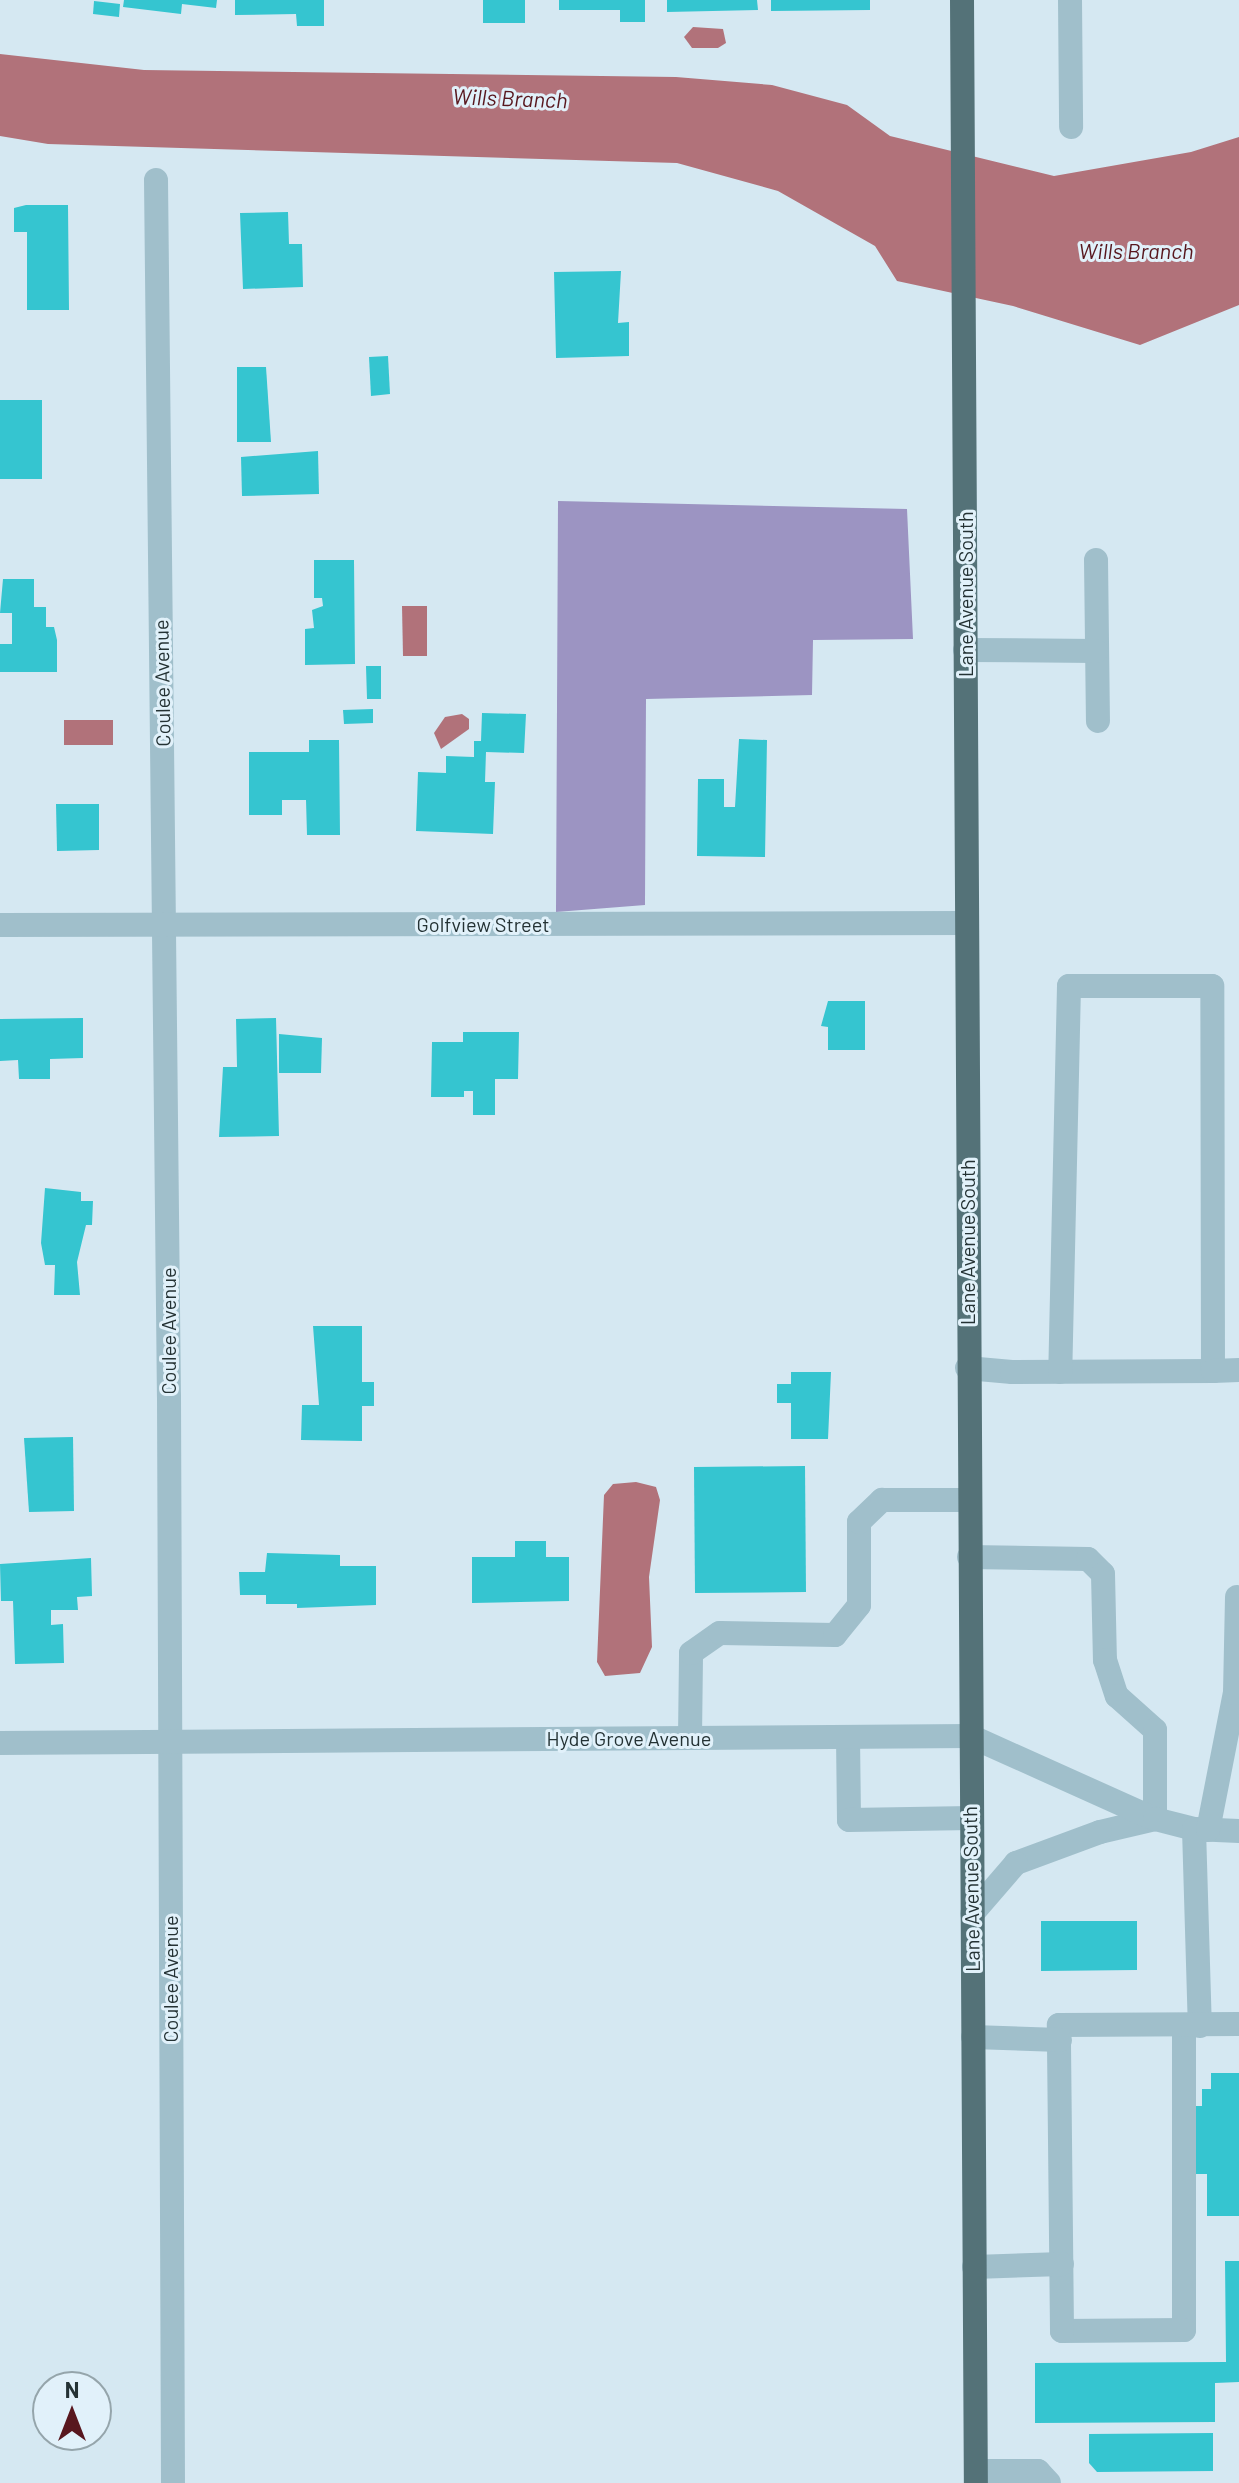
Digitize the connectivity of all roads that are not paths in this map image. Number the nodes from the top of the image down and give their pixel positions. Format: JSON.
{"nodes":[{"id":1,"x":962,"y":0,"type":"edge"},
{"id":2,"x":1070,"y":0,"type":"edge"},
{"id":3,"x":1071,"y":127,"type":"dead end"},
{"id":4,"x":156,"y":180,"type":"dead end"},
{"id":5,"x":1096,"y":560,"type":"dead end"},
{"id":6,"x":965,"y":650,"type":"junction"},
{"id":7,"x":1096,"y":651,"type":"junction"},
{"id":8,"x":1098,"y":721,"type":"dead end"},
{"id":9,"x":965,"y":923,"type":"junction"},
{"id":10,"x":165,"y":924,"type":"junction"},
{"id":11,"x":0,"y":925,"type":"edge"},
{"id":12,"x":967,"y":1368,"type":"junction"},
{"id":13,"x":1239,"y":1370,"type":"edge"},
{"id":14,"x":1213,"y":1371,"type":"junction"},
{"id":15,"x":1060,"y":1372,"type":"junction"},
{"id":16,"x":968,"y":1500,"type":"junction"},
{"id":17,"x":969,"y":1557,"type":"junction"},
{"id":18,"x":1237,"y":1597,"type":"dead end"},
{"id":19,"x":970,"y":1736,"type":"junction"},
{"id":20,"x":848,"y":1737,"type":"junction"},
{"id":21,"x":690,"y":1738,"type":"junction"},
{"id":22,"x":168,"y":1741,"type":"junction"},
{"id":23,"x":0,"y":1743,"type":"edge"},
{"id":24,"x":971,"y":1818,"type":"junction"},
{"id":25,"x":1155,"y":1819,"type":"junction"},
{"id":26,"x":1201,"y":1830,"type":"junction"},
{"id":27,"x":1239,"y":1831,"type":"edge"},
{"id":28,"x":972,"y":1914,"type":"junction"},
{"id":29,"x":1239,"y":2024,"type":"edge"},
{"id":30,"x":1192,"y":2026,"type":"junction"},
{"id":31,"x":973,"y":2037,"type":"junction"},
{"id":32,"x":1060,"y":2040,"type":"junction"},
{"id":33,"x":1062,"y":2264,"type":"junction"},
{"id":34,"x":974,"y":2267,"type":"junction"},
{"id":35,"x":976,"y":2477,"type":"edge"},
{"id":36,"x":173,"y":2483,"type":"edge"},
{"id":37,"x":1049,"y":2483,"type":"edge"}],
"edges":[{"from":1,"to":6,"type":"main road","name":"Lane Avenue South"},
{"from":2,"to":3,"type":"street"},
{"from":4,"to":10,"type":"street","name":"Coulee Avenue"},
{"from":5,"to":7,"type":"street"},
{"from":6,"to":7,"type":"street"},
{"from":6,"to":9,"type":"main road","name":"Lane Avenue South"},
{"from":7,"to":8,"type":"street"},
{"from":9,"to":10,"type":"street","name":"Golfview Street"},
{"from":9,"to":12,"type":"main road","name":"Lane Avenue South"},
{"from":10,"to":11,"type":"street","name":"Golfview Street"},
{"from":10,"to":22,"type":"street","name":"Coulee Avenue"},
{"from":12,"to":15,"type":"street"},
{"from":12,"to":16,"type":"main road","name":"Lane Avenue South"},
{"from":13,"to":14,"type":"street"},
{"from":14,"to":15,"type":"street"},
{"from":14,"to":15,"type":"street"},
{"from":16,"to":17,"type":"main road","name":"Lane Avenue South"},
{"from":16,"to":21,"type":"street"},
{"from":17,"to":19,"type":"main road","name":"Lane Avenue South"},
{"from":17,"to":25,"type":"street"},
{"from":18,"to":26,"type":"street"},
{"from":19,"to":20,"type":"street","name":"Hyde Grove Avenue"},
{"from":19,"to":24,"type":"main road","name":"Lane Avenue South"},
{"from":19,"to":25,"type":"street","name":"Hyde Grove Avenue"},
{"from":20,"to":21,"type":"street","name":"Hyde Grove Avenue"},
{"from":20,"to":24,"type":"street"},
{"from":21,"to":22,"type":"street","name":"Hyde Grove Avenue"},
{"from":22,"to":23,"type":"street","name":"Hyde Grove Avenue"},
{"from":22,"to":36,"type":"street","name":"Coulee Avenue"},
{"from":24,"to":28,"type":"main road","name":"Lane Avenue South"},
{"from":25,"to":26,"type":"street","name":"Hyde Grove Avenue"},
{"from":25,"to":28,"type":"street"},
{"from":26,"to":27,"type":"street","name":"Hyde Grove Avenue"},
{"from":26,"to":30,"type":"street"},
{"from":28,"to":31,"type":"main road","name":"Lane Avenue South"},
{"from":29,"to":30,"type":"street"},
{"from":30,"to":32,"type":"street"},
{"from":30,"to":33,"type":"street"},
{"from":31,"to":32,"type":"street"},
{"from":31,"to":34,"type":"main road","name":"Lane Avenue South"},
{"from":32,"to":33,"type":"street"},
{"from":33,"to":34,"type":"street"},
{"from":34,"to":35,"type":"main road","name":"Lane Avenue South"},
{"from":35,"to":37,"type":"street"}]}
